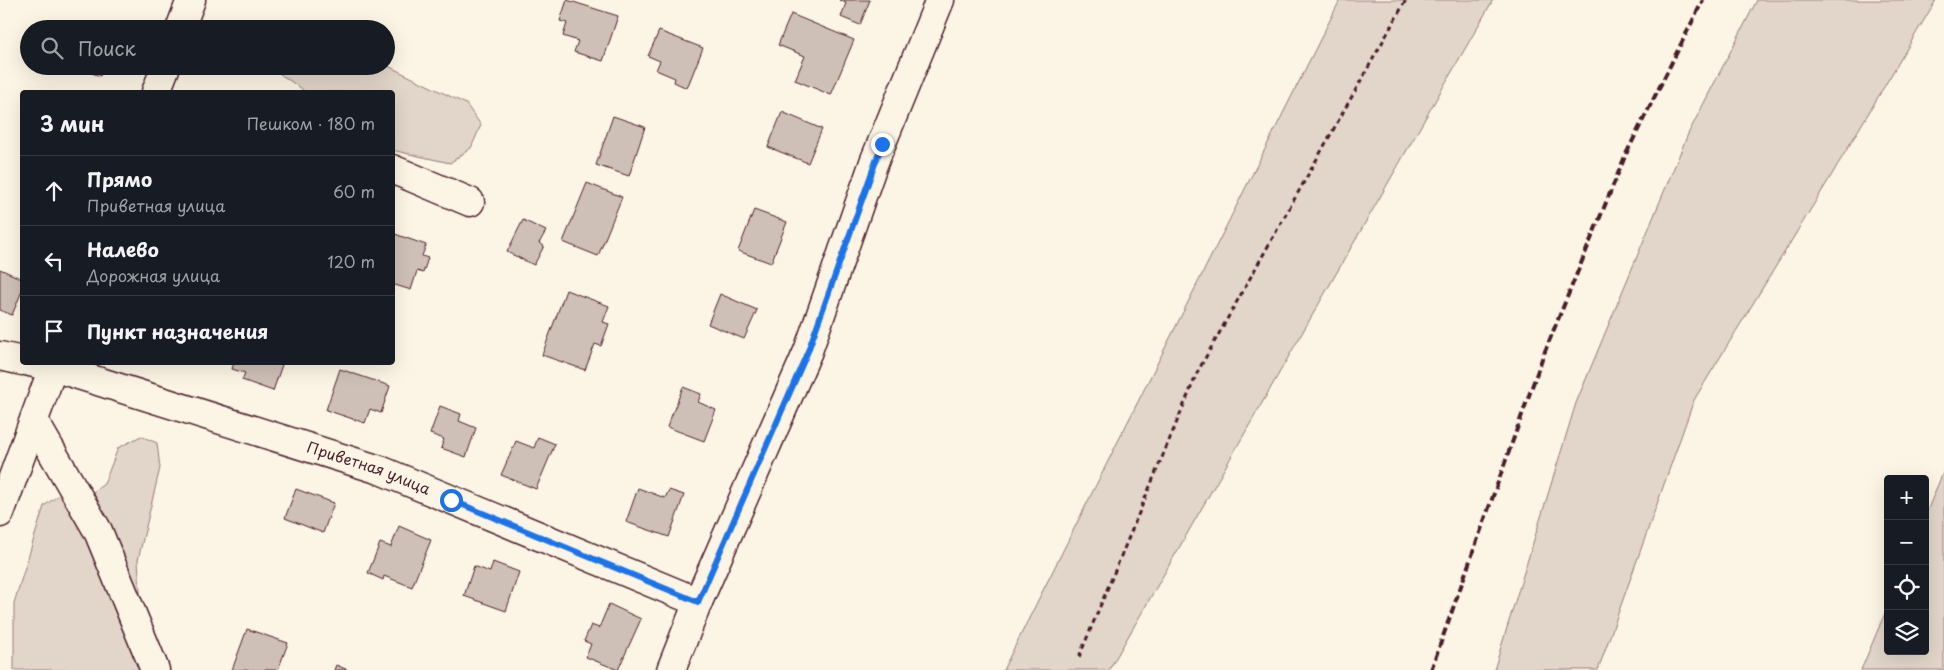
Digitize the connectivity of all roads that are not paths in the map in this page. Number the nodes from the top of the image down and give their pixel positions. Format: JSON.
{"nodes":[{"id":1,"x":191,"y":0,"type":"edge"},
{"id":2,"x":940,"y":0,"type":"edge"},
{"id":3,"x":183,"y":20,"type":"edge"},
{"id":4,"x":163,"y":75,"type":"edge"},
{"id":5,"x":157,"y":90,"type":"edge"},
{"id":6,"x":395,"y":170,"type":"edge"},
{"id":7,"x":470,"y":202,"type":"dead end"},
{"id":8,"x":0,"y":356,"type":"edge"},
{"id":9,"x":20,"y":361,"type":"edge"},
{"id":10,"x":46,"y":365,"type":"edge"},
{"id":11,"x":49,"y":365,"type":"edge"},
{"id":12,"x":34,"y":421,"type":"junction"},
{"id":13,"x":0,"y":513,"type":"edge"},
{"id":14,"x":698,"y":602,"type":"junction"},
{"id":15,"x":155,"y":670,"type":"edge"},
{"id":16,"x":671,"y":670,"type":"edge"}],
"edges":[{"from":1,"to":3,"type":"street"},
{"from":2,"to":14,"type":"street"},
{"from":4,"to":5,"type":"street"},
{"from":6,"to":7,"type":"street"},
{"from":8,"to":9,"type":"street"},
{"from":10,"to":12,"type":"street"},
{"from":11,"to":14,"type":"street","name":"Приветная улица"},
{"from":12,"to":13,"type":"street"},
{"from":12,"to":15,"type":"street"},
{"from":14,"to":16,"type":"street"}]}
